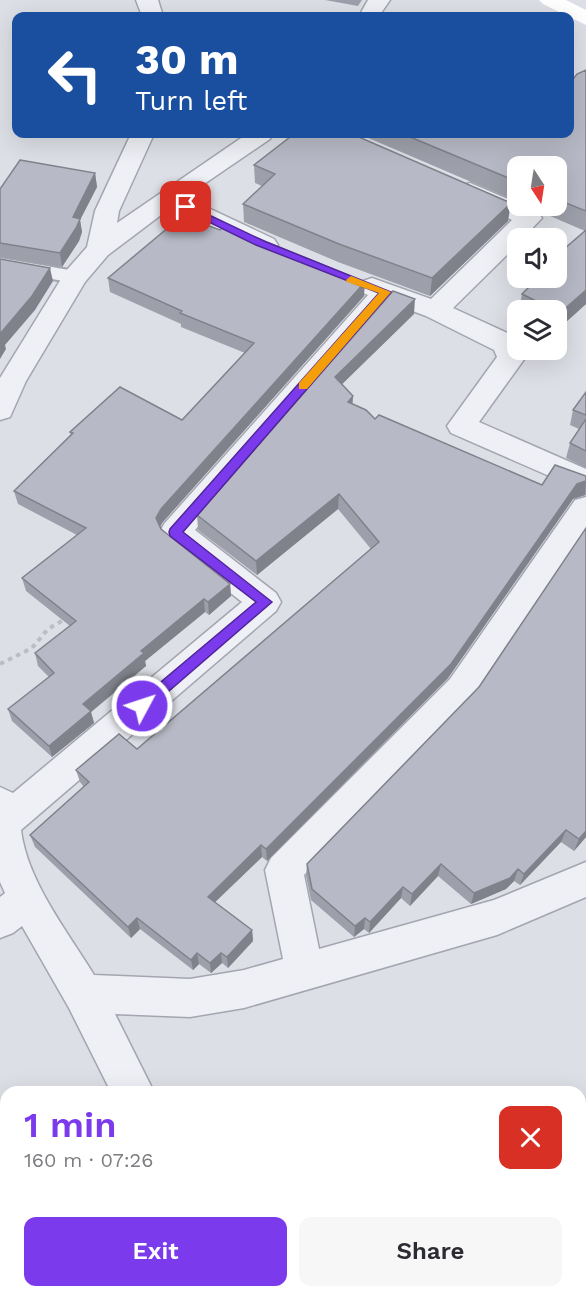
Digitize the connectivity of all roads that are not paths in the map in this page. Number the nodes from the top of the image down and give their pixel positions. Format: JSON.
{"nodes":[{"id":1,"x":550,"y":0,"type":"edge"},
{"id":2,"x":573,"y":12,"type":"edge"},
{"id":3,"x":140,"y":138,"type":"edge"},
{"id":4,"x":256,"y":138,"type":"edge"},
{"id":5,"x":450,"y":182,"type":"edge"},
{"id":6,"x":167,"y":198,"type":"junction"},
{"id":7,"x":99,"y":249,"type":"junction"},
{"id":8,"x":289,"y":255,"type":"edge"},
{"id":9,"x":0,"y":264,"type":"edge"},
{"id":10,"x":75,"y":277,"type":"junction"},
{"id":11,"x":348,"y":278,"type":"edge"},
{"id":12,"x":386,"y":292,"type":"junction"},
{"id":13,"x":435,"y":310,"type":"junction"},
{"id":14,"x":0,"y":410,"type":"edge"},
{"id":15,"x":586,"y":481,"type":"edge"},
{"id":16,"x":586,"y":508,"type":"edge"},
{"id":17,"x":1,"y":813,"type":"edge"},
{"id":18,"x":586,"y":879,"type":"edge"},
{"id":19,"x":14,"y":909,"type":"edge"},
{"id":20,"x":305,"y":972,"type":"junction"},
{"id":21,"x":83,"y":994,"type":"junction"},
{"id":22,"x":130,"y":1086,"type":"edge"}],
"edges":[{"from":1,"to":2,"type":"main road"},
{"from":3,"to":7,"type":"street"},
{"from":4,"to":6,"type":"street"},
{"from":5,"to":13,"type":"street"},
{"from":6,"to":7,"type":"street"},
{"from":6,"to":8,"type":"street"},
{"from":7,"to":10,"type":"street"},
{"from":9,"to":10,"type":"lane"},
{"from":10,"to":14,"type":"street"},
{"from":11,"to":12,"type":"street"},
{"from":12,"to":13,"type":"street"},
{"from":12,"to":17,"type":"street"},
{"from":13,"to":15,"type":"street"},
{"from":16,"to":20,"type":"street"},
{"from":17,"to":19,"type":"street"},
{"from":18,"to":20,"type":"street"},
{"from":19,"to":21,"type":"street"},
{"from":20,"to":21,"type":"street"},
{"from":21,"to":22,"type":"street"}]}
